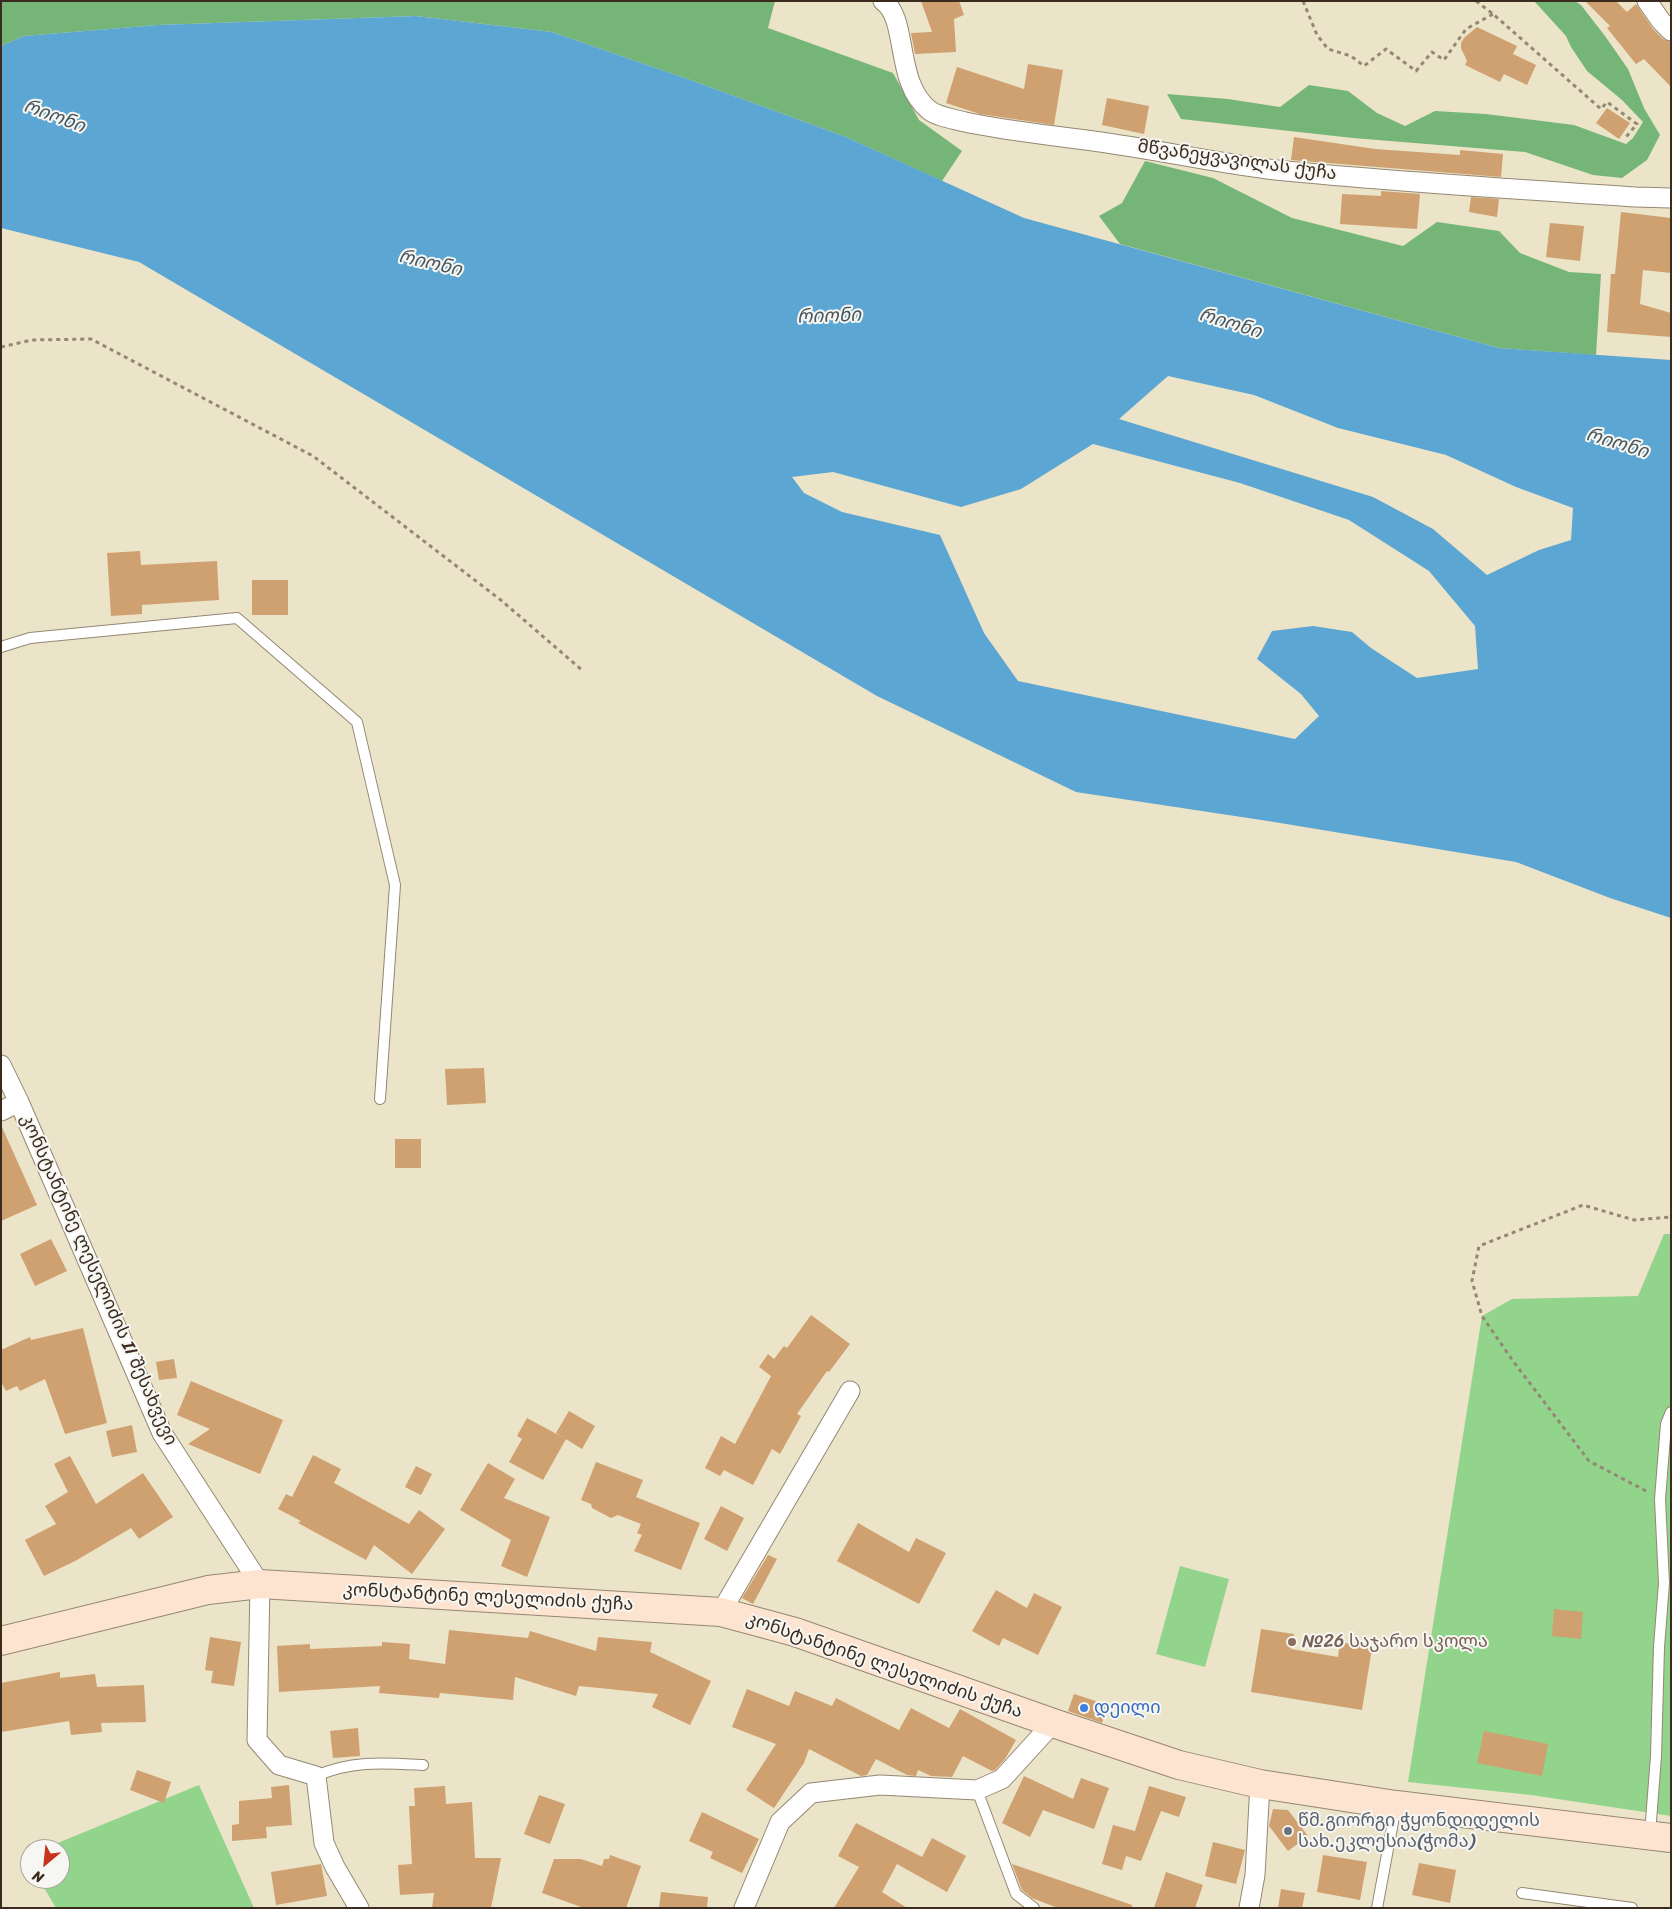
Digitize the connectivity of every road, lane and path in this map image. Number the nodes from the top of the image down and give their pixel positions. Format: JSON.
{"nodes":[{"id":1,"x":883,"y":1,"type":"edge"},
{"id":2,"x":1303,"y":1,"type":"edge"},
{"id":3,"x":1476,"y":1,"type":"edge"},
{"id":4,"x":1647,"y":1,"type":"edge"},
{"id":5,"x":1493,"y":14,"type":"junction"},
{"id":6,"x":1671,"y":30,"type":"edge"},
{"id":7,"x":1626,"y":138,"type":"dead end"},
{"id":8,"x":1671,"y":198,"type":"edge"},
{"id":9,"x":1,"y":347,"type":"edge"},
{"id":10,"x":1,"y":647,"type":"edge"},
{"id":11,"x":583,"y":671,"type":"dead end"},
{"id":12,"x":1,"y":1065,"type":"edge"},
{"id":13,"x":380,"y":1099,"type":"dead end"},
{"id":14,"x":20,"y":1102,"type":"junction"},
{"id":15,"x":1,"y":1111,"type":"edge"},
{"id":16,"x":1671,"y":1217,"type":"edge"},
{"id":17,"x":850,"y":1391,"type":"dead end"},
{"id":18,"x":1671,"y":1412,"type":"edge"},
{"id":19,"x":1660,"y":1499,"type":"junction"},
{"id":20,"x":260,"y":1584,"type":"junction"},
{"id":21,"x":721,"y":1612,"type":"junction"},
{"id":22,"x":1,"y":1641,"type":"edge"},
{"id":23,"x":1053,"y":1723,"type":"junction"},
{"id":24,"x":422,"y":1765,"type":"dead end"},
{"id":25,"x":316,"y":1776,"type":"junction"},
{"id":26,"x":1260,"y":1784,"type":"junction"},
{"id":27,"x":976,"y":1790,"type":"junction"},
{"id":28,"x":1396,"y":1805,"type":"junction"},
{"id":29,"x":1660,"y":1837,"type":"edge"},
{"id":30,"x":1522,"y":1893,"type":"dead end"},
{"id":31,"x":359,"y":1908,"type":"edge"},
{"id":32,"x":744,"y":1908,"type":"edge"},
{"id":33,"x":1034,"y":1908,"type":"edge"},
{"id":34,"x":1249,"y":1908,"type":"edge"},
{"id":35,"x":1377,"y":1908,"type":"edge"},
{"id":36,"x":1632,"y":1908,"type":"edge"}],
"edges":[{"from":1,"to":8,"type":"street","name":"მწვანეყვავილას ქუჩა"},
{"from":2,"to":5,"type":"path"},
{"from":3,"to":5,"type":"path"},
{"from":4,"to":6,"type":"street"},
{"from":5,"to":7,"type":"path"},
{"from":9,"to":11,"type":"path"},
{"from":10,"to":13,"type":"lane"},
{"from":12,"to":14,"type":"street","name":"კონსტანტინე ლესელიძის II შესახვევი"},
{"from":14,"to":15,"type":"street","name":"კონსტანტინე ლესელიძის II შესახვევი"},
{"from":14,"to":20,"type":"street","name":"კონსტანტინე ლესელიძის II შესახვევი"},
{"from":16,"to":19,"type":"path"},
{"from":17,"to":21,"type":"street"},
{"from":18,"to":19,"type":"lane"},
{"from":19,"to":29,"type":"lane"},
{"from":20,"to":21,"type":"main road","name":"კონსტანტინე ლესელიძის ქუჩა"},
{"from":20,"to":22,"type":"main road","name":"კონსტანტინე ლესელიძის ქუჩა"},
{"from":20,"to":25,"type":"street"},
{"from":21,"to":23,"type":"main road","name":"კონსტანტინე ლესელიძის ქუჩა"},
{"from":23,"to":26,"type":"main road","name":"კონსტანტინე ლესელიძის ქუჩა"},
{"from":23,"to":27,"type":"street"},
{"from":24,"to":25,"type":"lane"},
{"from":25,"to":31,"type":"street"},
{"from":26,"to":28,"type":"main road","name":"კონსტანტინე ლესელიძის ქუჩა"},
{"from":26,"to":34,"type":"street"},
{"from":27,"to":32,"type":"street"},
{"from":27,"to":33,"type":"lane"},
{"from":28,"to":29,"type":"main road","name":"კონსტანტინე ლესელიძის ქუჩა"},
{"from":28,"to":35,"type":"lane"},
{"from":30,"to":36,"type":"lane"}]}
